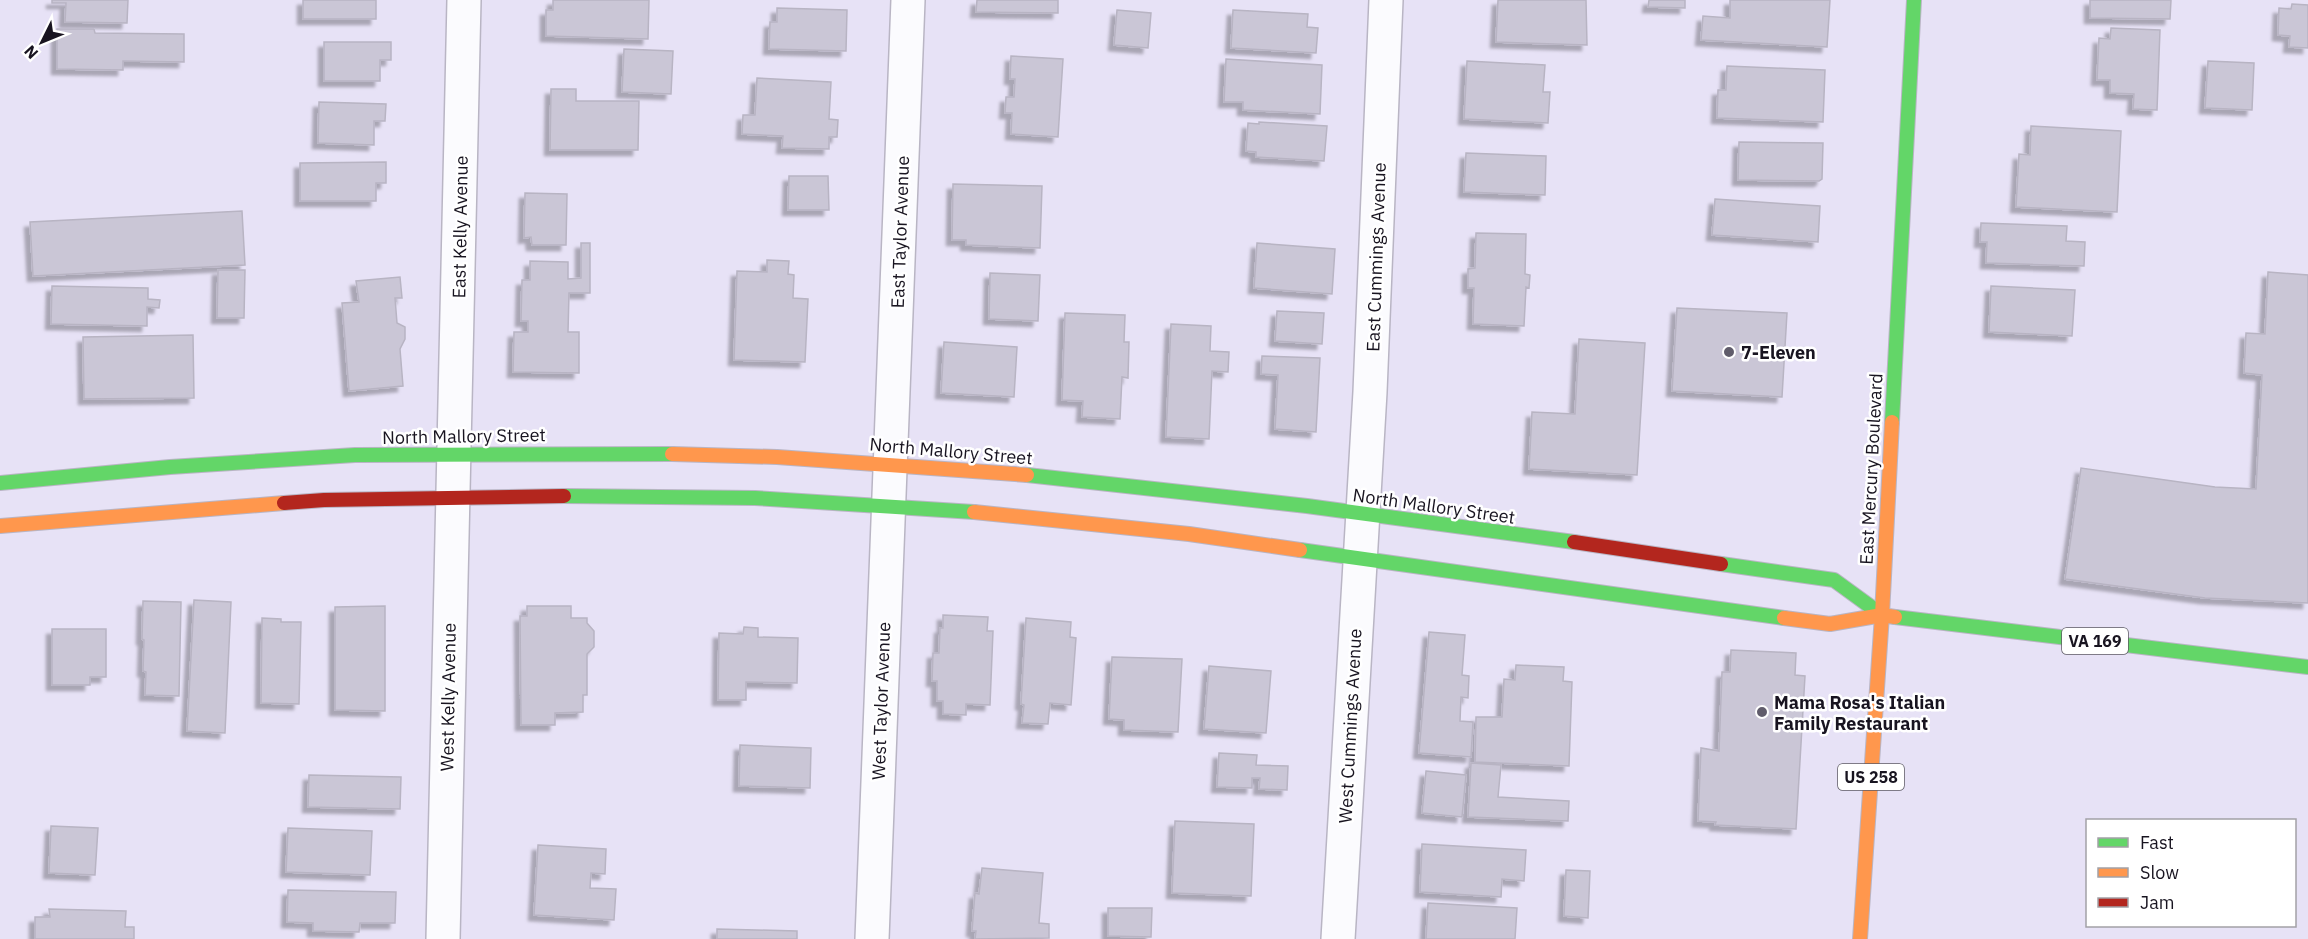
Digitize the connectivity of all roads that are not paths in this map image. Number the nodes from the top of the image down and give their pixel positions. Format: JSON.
{"nodes":[{"id":1,"x":464,"y":0,"type":"edge"},
{"id":2,"x":908,"y":0,"type":"edge"},
{"id":3,"x":1386,"y":0,"type":"edge"},
{"id":4,"x":1914,"y":0,"type":"edge"},
{"id":5,"x":455,"y":455,"type":"junction"},
{"id":6,"x":891,"y":464,"type":"junction"},
{"id":7,"x":0,"y":483,"type":"edge"},
{"id":8,"x":453,"y":500,"type":"junction"},
{"id":9,"x":888,"y":508,"type":"junction"},
{"id":10,"x":1362,"y":514,"type":"junction"},
{"id":11,"x":0,"y":526,"type":"edge"},
{"id":12,"x":1359,"y":558,"type":"junction"},
{"id":13,"x":1882,"y":615,"type":"junction"},
{"id":14,"x":2308,"y":667,"type":"edge"},
{"id":15,"x":442,"y":939,"type":"edge"},
{"id":16,"x":872,"y":939,"type":"edge"},
{"id":17,"x":1338,"y":939,"type":"edge"},
{"id":18,"x":1860,"y":939,"type":"edge"}],
"edges":[{"from":1,"to":5,"type":"street","name":"East Kelly Avenue"},
{"from":2,"to":6,"type":"street","name":"East Taylor Avenue"},
{"from":3,"to":10,"type":"street","name":"East Cummings Avenue"},
{"from":4,"to":13,"type":"main road","name":"East Mercury Boulevard","number":"US 258"},
{"from":5,"to":6,"type":"main road","name":"North Mallory Street","number":"VA 169"},
{"from":5,"to":7,"type":"main road","name":"North Mallory Street","number":"VA 169"},
{"from":5,"to":8,"type":"street","name":"West Kelly Avenue"},
{"from":6,"to":9,"type":"street","name":"West Taylor Avenue"},
{"from":6,"to":10,"type":"main road","name":"North Mallory Street","number":"VA 169"},
{"from":8,"to":9,"type":"main road","name":"North Mallory Street","number":"VA 169"},
{"from":8,"to":11,"type":"main road","name":"North Mallory Street","number":"VA 169"},
{"from":8,"to":15,"type":"street","name":"West Kelly Avenue"},
{"from":9,"to":12,"type":"main road","name":"North Mallory Street","number":"VA 169"},
{"from":9,"to":16,"type":"street","name":"West Taylor Avenue"},
{"from":10,"to":12,"type":"street","name":"West Cummings Avenue"},
{"from":10,"to":13,"type":"main road","name":"North Mallory Street","number":"VA 169"},
{"from":12,"to":13,"type":"main road","name":"North Mallory Street","number":"VA 169"},
{"from":12,"to":17,"type":"street","name":"West Cummings Avenue"},
{"from":13,"to":14,"type":"main road","name":"North Mallory Street","number":"VA 169"},
{"from":13,"to":18,"type":"main road","name":"East Mercury Boulevard","number":"US 258"}]}
